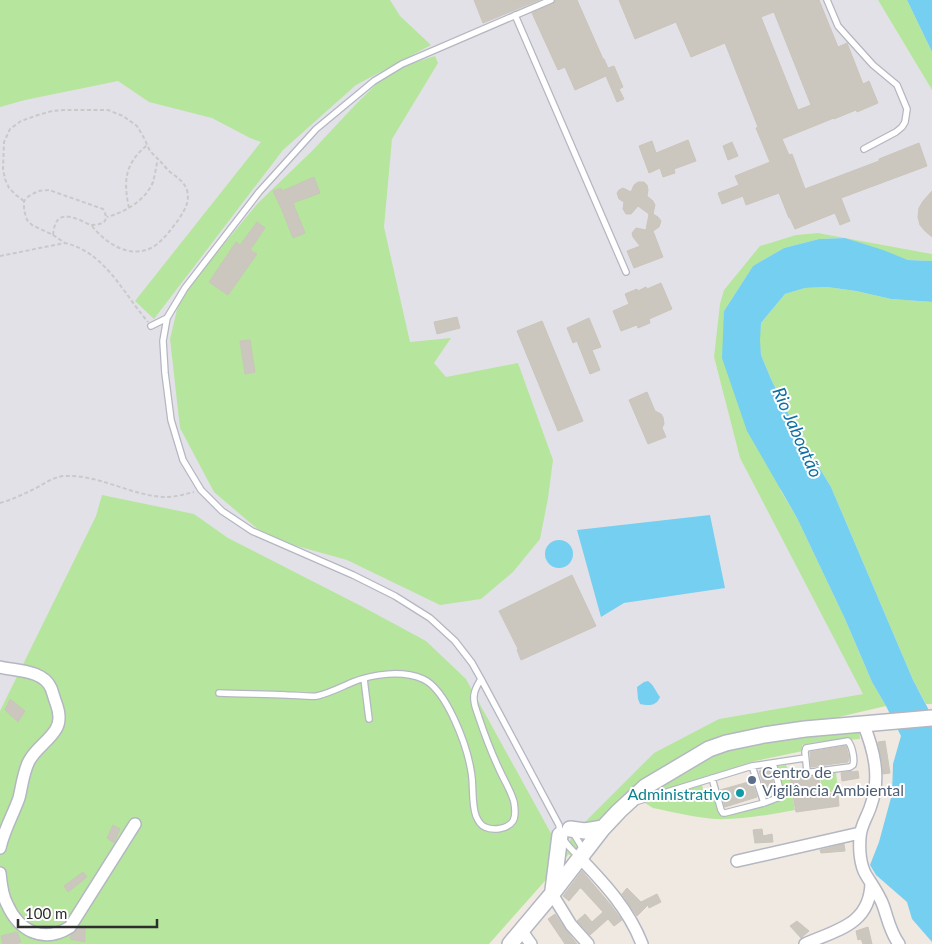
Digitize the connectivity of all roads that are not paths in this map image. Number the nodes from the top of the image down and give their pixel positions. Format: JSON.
{"nodes":[{"id":1,"x":551,"y":0,"type":"edge"},
{"id":2,"x":827,"y":0,"type":"edge"},
{"id":3,"x":515,"y":15,"type":"junction"},
{"id":4,"x":864,"y":149,"type":"dead end"},
{"id":5,"x":626,"y":272,"type":"dead end"},
{"id":6,"x":167,"y":318,"type":"junction"},
{"id":7,"x":151,"y":326,"type":"road end"},
{"id":8,"x":0,"y":667,"type":"edge"},
{"id":9,"x":364,"y":679,"type":"junction"},
{"id":10,"x":481,"y":679,"type":"junction"},
{"id":11,"x":218,"y":693,"type":"dead end"},
{"id":12,"x":932,"y":718,"type":"edge"},
{"id":13,"x":370,"y":719,"type":"dead end"},
{"id":14,"x":868,"y":723,"type":"junction"},
{"id":15,"x":805,"y":758,"type":"junction"},
{"id":16,"x":773,"y":762,"type":"junction"},
{"id":17,"x":752,"y":766,"type":"junction"},
{"id":18,"x":712,"y":778,"type":"junction"},
{"id":19,"x":764,"y":803,"type":"junction"},
{"id":20,"x":626,"y":804,"type":"junction"},
{"id":21,"x":134,"y":824,"type":"dead end"},
{"id":22,"x":603,"y":828,"type":"junction"},
{"id":23,"x":563,"y":829,"type":"junction"},
{"id":24,"x":860,"y":833,"type":"junction"},
{"id":25,"x":0,"y":848,"type":"edge"},
{"id":26,"x":582,"y":855,"type":"junction"},
{"id":27,"x":737,"y":861,"type":"dead end"},
{"id":28,"x":0,"y":873,"type":"edge"},
{"id":29,"x":871,"y":883,"type":"junction"},
{"id":30,"x":552,"y":893,"type":"junction"},
{"id":31,"x":521,"y":930,"type":"junction"},
{"id":32,"x":510,"y":944,"type":"edge"},
{"id":33,"x":531,"y":944,"type":"edge"},
{"id":34,"x":588,"y":944,"type":"edge"},
{"id":35,"x":642,"y":944,"type":"edge"},
{"id":36,"x":805,"y":944,"type":"edge"},
{"id":37,"x":899,"y":944,"type":"edge"}],
"edges":[{"from":1,"to":3,"type":"lane"},
{"from":2,"to":4,"type":"lane"},
{"from":3,"to":5,"type":"lane"},
{"from":3,"to":6,"type":"lane"},
{"from":6,"to":7,"type":"lane"},
{"from":6,"to":10,"type":"lane"},
{"from":8,"to":25,"type":"street"},
{"from":9,"to":10,"type":"lane"},
{"from":9,"to":11,"type":"lane"},
{"from":9,"to":13,"type":"lane"},
{"from":10,"to":23,"type":"lane"},
{"from":12,"to":14,"type":"main road"},
{"from":14,"to":20,"type":"main road"},
{"from":14,"to":24,"type":"street"},
{"from":15,"to":15,"type":"lane"},
{"from":15,"to":16,"type":"lane"},
{"from":16,"to":17,"type":"lane"},
{"from":16,"to":19,"type":"lane"},
{"from":17,"to":18,"type":"lane"},
{"from":17,"to":19,"type":"lane"},
{"from":18,"to":19,"type":"lane"},
{"from":18,"to":20,"type":"lane"},
{"from":20,"to":22,"type":"main road"},
{"from":21,"to":28,"type":"street"},
{"from":22,"to":23,"type":"main road"},
{"from":22,"to":26,"type":"main road"},
{"from":23,"to":26,"type":"lane"},
{"from":23,"to":26,"type":"lane"},
{"from":23,"to":30,"type":"main road"},
{"from":24,"to":27,"type":"street"},
{"from":24,"to":29,"type":"street"},
{"from":26,"to":30,"type":"main road"},
{"from":26,"to":35,"type":"street"},
{"from":29,"to":36,"type":"street"},
{"from":29,"to":37,"type":"street"},
{"from":30,"to":31,"type":"main road"},
{"from":30,"to":34,"type":"street"},
{"from":31,"to":32,"type":"main road"},
{"from":31,"to":33,"type":"street"}]}
